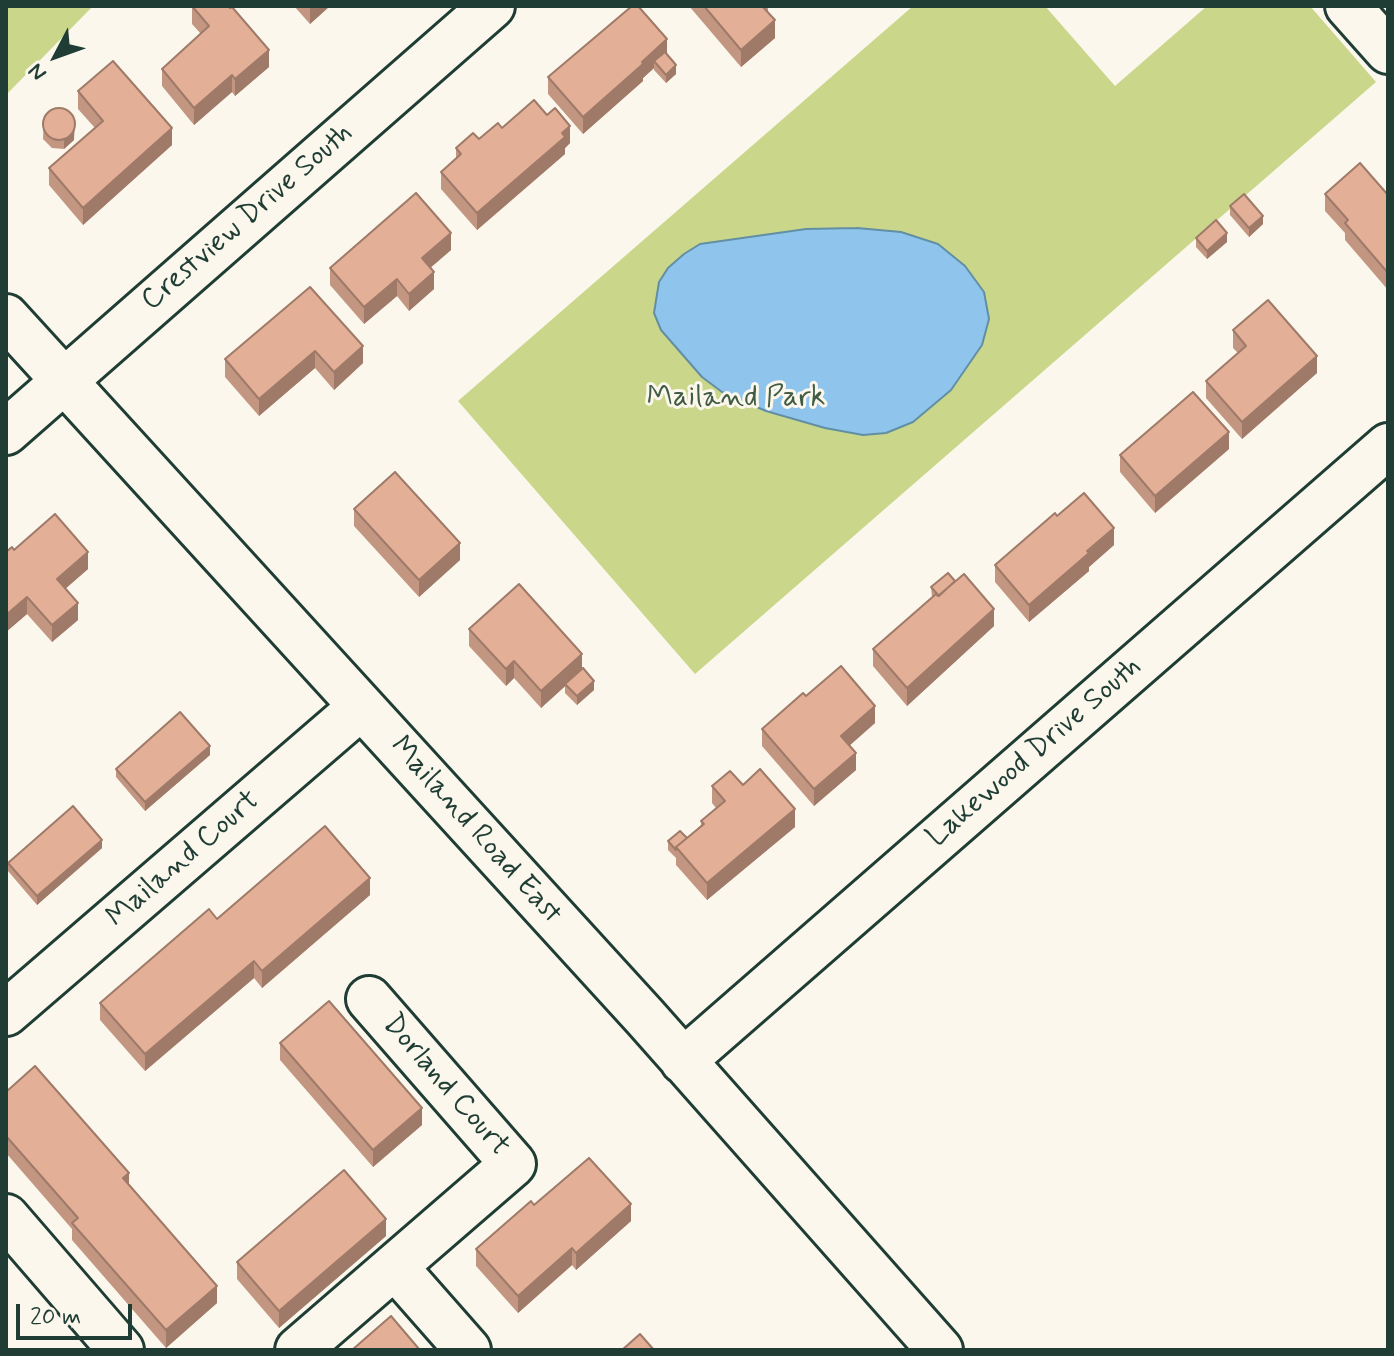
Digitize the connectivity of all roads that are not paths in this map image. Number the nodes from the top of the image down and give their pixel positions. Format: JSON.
{"nodes":[{"id":1,"x":492,"y":6,"type":"edge"},
{"id":2,"x":1348,"y":6,"type":"edge"},
{"id":3,"x":1388,"y":51,"type":"edge"},
{"id":4,"x":6,"y":317,"type":"edge"},
{"id":5,"x":64,"y":381,"type":"junction"},
{"id":6,"x":6,"y":432,"type":"edge"},
{"id":7,"x":1388,"y":446,"type":"edge"},
{"id":8,"x":361,"y":707,"type":"junction"},
{"id":9,"x":369,"y":999,"type":"dead end"},
{"id":10,"x":6,"y":1013,"type":"edge"},
{"id":11,"x":683,"y":1061,"type":"junction"},
{"id":12,"x":6,"y":1217,"type":"edge"},
{"id":13,"x":395,"y":1267,"type":"junction"},
{"id":14,"x":121,"y":1350,"type":"edge"},
{"id":15,"x":298,"y":1350,"type":"edge"},
{"id":16,"x":468,"y":1350,"type":"edge"},
{"id":17,"x":940,"y":1350,"type":"edge"}],
"edges":[{"from":1,"to":5,"type":"street","name":"Crestview Drive South"},
{"from":2,"to":3,"type":"street"},
{"from":4,"to":5,"type":"street","name":"Mailand Road East"},
{"from":5,"to":6,"type":"street","name":"Crestview Drive South"},
{"from":5,"to":8,"type":"street","name":"Mailand Road East"},
{"from":7,"to":11,"type":"street","name":"Lakewood Drive South"},
{"from":8,"to":10,"type":"street","name":"Mailand Court"},
{"from":8,"to":11,"type":"street","name":"Mailand Road East"},
{"from":9,"to":13,"type":"street","name":"Dorland Court"},
{"from":11,"to":17,"type":"street","name":"Mailand Road East"},
{"from":12,"to":14,"type":"street"},
{"from":13,"to":15,"type":"street","name":"Dorland Court"},
{"from":13,"to":16,"type":"street"}]}
